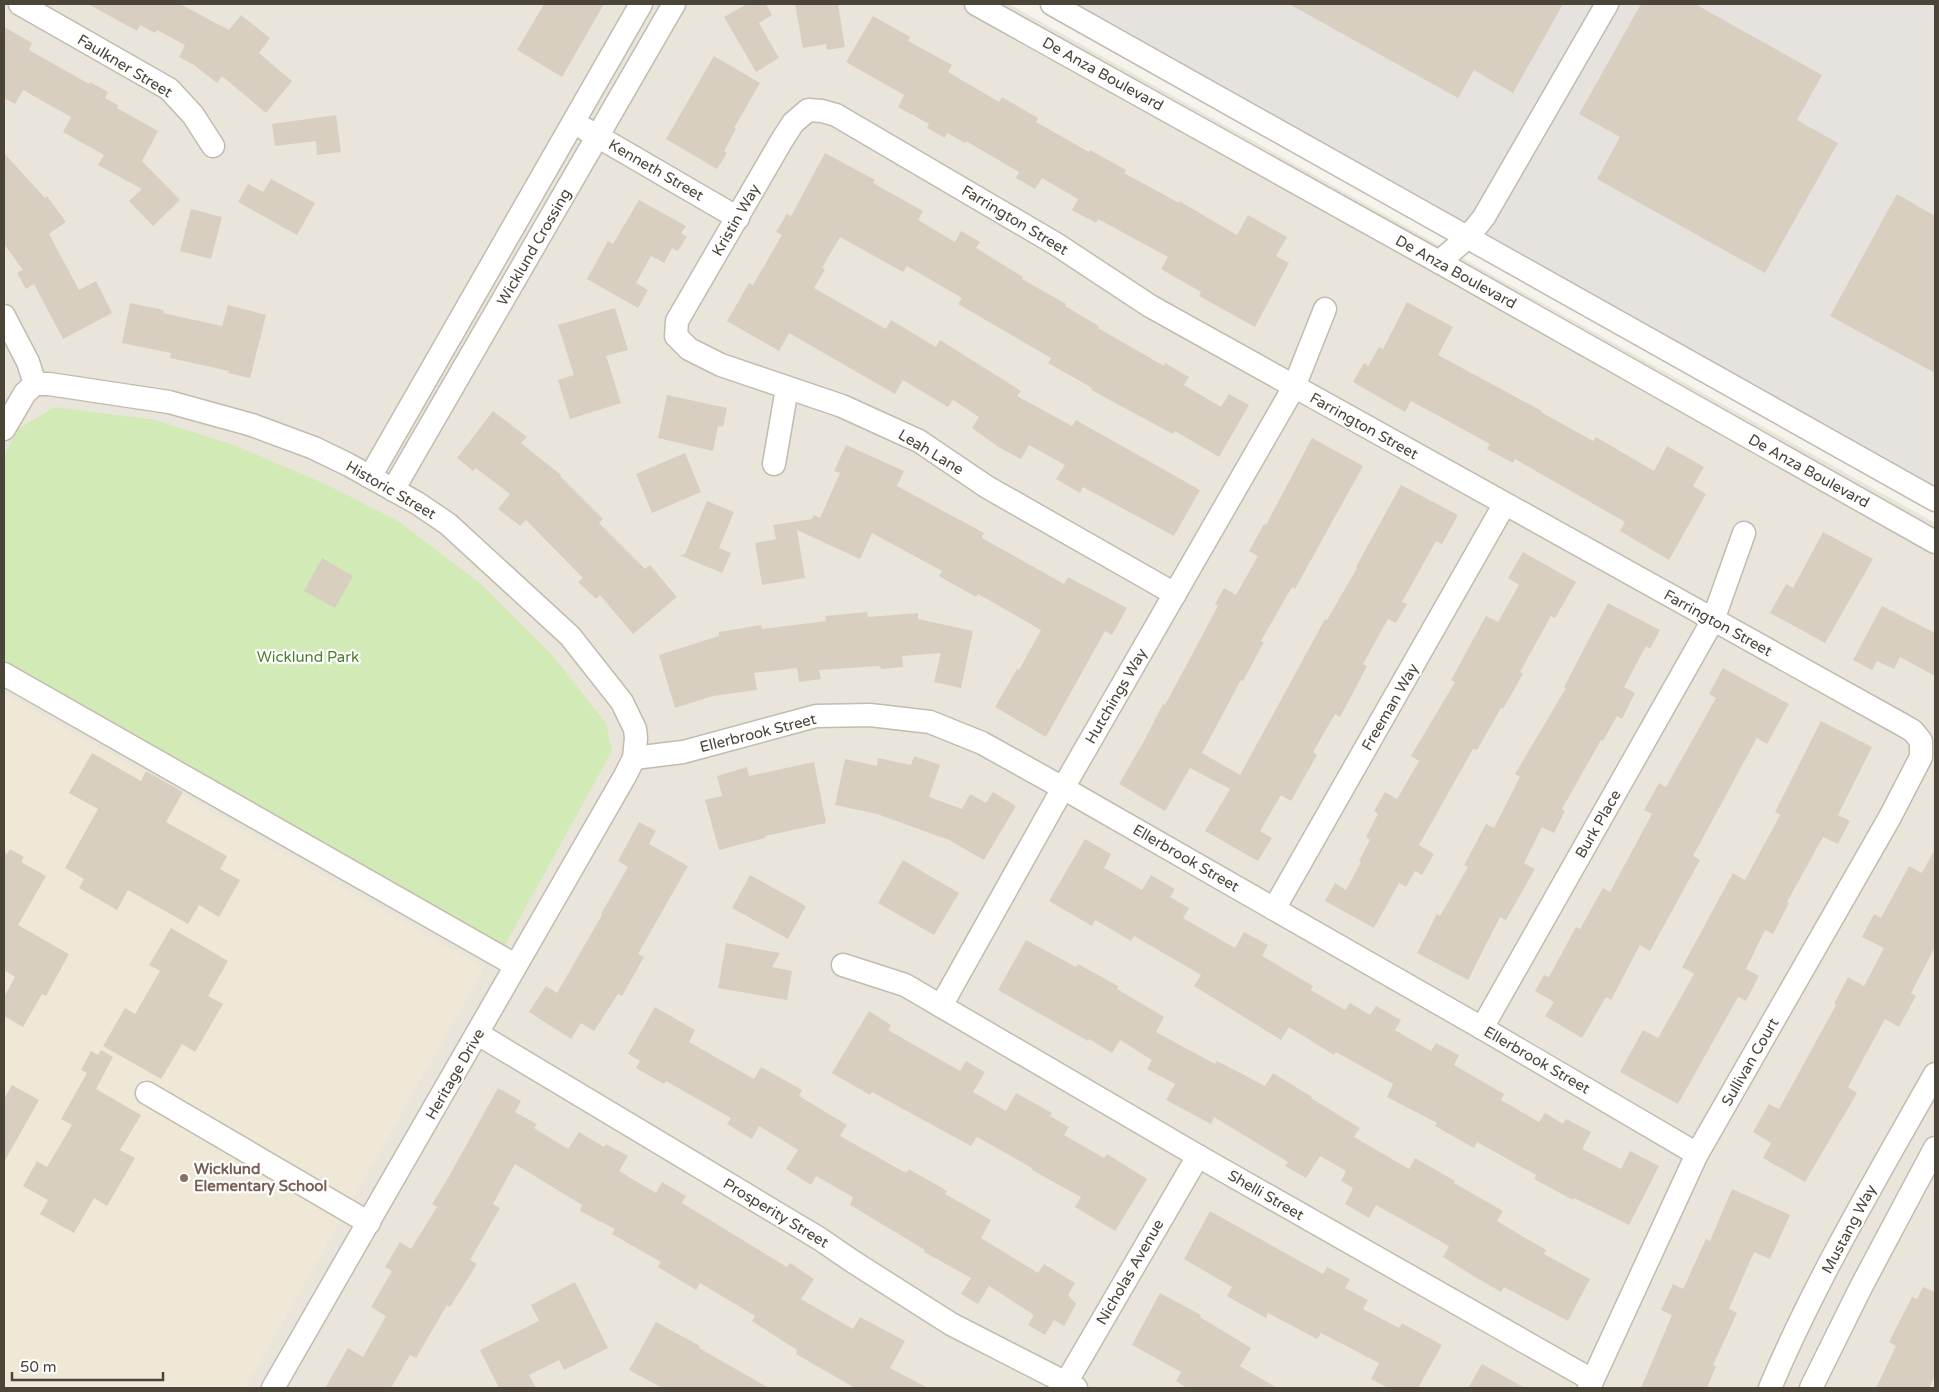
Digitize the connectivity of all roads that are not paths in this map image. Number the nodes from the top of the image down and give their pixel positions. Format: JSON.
{"nodes":[{"id":1,"x":20,"y":4,"type":"edge"},
{"id":2,"x":641,"y":4,"type":"edge"},
{"id":3,"x":674,"y":4,"type":"edge"},
{"id":4,"x":976,"y":4,"type":"edge"},
{"id":5,"x":1052,"y":4,"type":"edge"},
{"id":6,"x":1607,"y":4,"type":"edge"},
{"id":7,"x":808,"y":110,"type":"joint"},
{"id":8,"x":574,"y":123,"type":"junction"},
{"id":9,"x":598,"y":136,"type":"junction"},
{"id":10,"x":213,"y":146,"type":"dead end"},
{"id":11,"x":738,"y":218,"type":"junction"},
{"id":12,"x":1468,"y":238,"type":"junction"},
{"id":13,"x":1439,"y":262,"type":"junction"},
{"id":14,"x":1325,"y":309,"type":"dead end"},
{"id":15,"x":4,"y":316,"type":"edge"},
{"id":16,"x":676,"y":336,"type":"joint"},
{"id":17,"x":35,"y":384,"type":"junction"},
{"id":18,"x":1294,"y":387,"type":"junction"},
{"id":19,"x":787,"y":388,"type":"junction"},
{"id":20,"x":4,"y":429,"type":"edge"},
{"id":21,"x":774,"y":464,"type":"dead end"},
{"id":22,"x":370,"y":477,"type":"junction"},
{"id":23,"x":393,"y":490,"type":"junction"},
{"id":24,"x":1935,"y":500,"type":"edge"},
{"id":25,"x":1504,"y":505,"type":"junction"},
{"id":26,"x":1744,"y":533,"type":"dead end"},
{"id":27,"x":1935,"y":542,"type":"edge"},
{"id":28,"x":1175,"y":594,"type":"junction"},
{"id":29,"x":1713,"y":620,"type":"junction"},
{"id":30,"x":4,"y":674,"type":"edge"},
{"id":31,"x":1921,"y":742,"type":"joint"},
{"id":32,"x":634,"y":758,"type":"junction"},
{"id":33,"x":1063,"y":788,"type":"junction"},
{"id":34,"x":1274,"y":909,"type":"junction"},
{"id":35,"x":516,"y":965,"type":"junction"},
{"id":36,"x":844,"y":965,"type":"dead end"},
{"id":37,"x":941,"y":1006,"type":"junction"},
{"id":38,"x":1482,"y":1028,"type":"junction"},
{"id":39,"x":478,"y":1034,"type":"junction"},
{"id":40,"x":1935,"y":1074,"type":"edge"},
{"id":41,"x":147,"y":1092,"type":"dead end"},
{"id":42,"x":1935,"y":1148,"type":"edge"},
{"id":43,"x":1697,"y":1154,"type":"junction"},
{"id":44,"x":1198,"y":1156,"type":"junction"},
{"id":45,"x":369,"y":1223,"type":"junction"},
{"id":46,"x":1590,"y":1384,"type":"edge"},
{"id":47,"x":1068,"y":1387,"type":"edge"},
{"id":48,"x":273,"y":1388,"type":"edge"},
{"id":49,"x":1770,"y":1388,"type":"edge"},
{"id":50,"x":1811,"y":1388,"type":"edge"}],
"edges":[{"from":1,"to":10,"type":"street","name":"Faulkner Street"},
{"from":2,"to":8,"type":"street","name":"Wicklund Crossing"},
{"from":3,"to":9,"type":"street","name":"Wicklund Crossing"},
{"from":4,"to":13,"type":"street","name":"De Anza Boulevard"},
{"from":5,"to":12,"type":"street"},
{"from":6,"to":12,"type":"street"},
{"from":7,"to":11,"type":"street","name":"Kristin Way"},
{"from":7,"to":18,"type":"street","name":"Farrington Street"},
{"from":8,"to":9,"type":"street","name":"Kenneth Street"},
{"from":8,"to":22,"type":"street","name":"Wicklund Crossing"},
{"from":9,"to":11,"type":"street","name":"Kenneth Street"},
{"from":9,"to":23,"type":"street","name":"Wicklund Crossing"},
{"from":11,"to":16,"type":"street","name":"Kristin Way"},
{"from":12,"to":13,"type":"street"},
{"from":12,"to":24,"type":"street"},
{"from":13,"to":27,"type":"street","name":"De Anza Boulevard"},
{"from":14,"to":18,"type":"street","name":"Hutchings Way"},
{"from":15,"to":17,"type":"street"},
{"from":16,"to":19,"type":"street","name":"Leah Lane"},
{"from":17,"to":20,"type":"street"},
{"from":17,"to":22,"type":"street","name":"Historic Street"},
{"from":18,"to":25,"type":"street","name":"Farrington Street"},
{"from":18,"to":28,"type":"street","name":"Hutchings Way"},
{"from":19,"to":21,"type":"street"},
{"from":19,"to":28,"type":"street","name":"Leah Lane"},
{"from":22,"to":23,"type":"street","name":"Historic Street"},
{"from":23,"to":32,"type":"street","name":"Historic Street"},
{"from":25,"to":29,"type":"street","name":"Farrington Street"},
{"from":25,"to":34,"type":"street","name":"Freeman Way"},
{"from":26,"to":29,"type":"street","name":"Burk Place"},
{"from":28,"to":33,"type":"street","name":"Hutchings Way"},
{"from":29,"to":31,"type":"street","name":"Farrington Street"},
{"from":29,"to":38,"type":"street","name":"Burk Place"},
{"from":30,"to":35,"type":"street"},
{"from":31,"to":43,"type":"street","name":"Sullivan Court"},
{"from":32,"to":33,"type":"street","name":"Ellerbrook Street"},
{"from":32,"to":35,"type":"street","name":"Heritage Drive"},
{"from":33,"to":34,"type":"street","name":"Ellerbrook Street"},
{"from":33,"to":37,"type":"street","name":"Hutchings Way"},
{"from":34,"to":38,"type":"street","name":"Ellerbrook Street"},
{"from":35,"to":39,"type":"street","name":"Heritage Drive"},
{"from":36,"to":37,"type":"street","name":"Shelli Street"},
{"from":37,"to":44,"type":"street","name":"Shelli Street"},
{"from":38,"to":43,"type":"street","name":"Ellerbrook Street"},
{"from":39,"to":45,"type":"street","name":"Heritage Drive"},
{"from":39,"to":47,"type":"street","name":"Prosperity Street"},
{"from":40,"to":49,"type":"street","name":"Mustang Way"},
{"from":41,"to":45,"type":"street"},
{"from":42,"to":50,"type":"street"},
{"from":43,"to":46,"type":"street","name":"Sullivan Court"},
{"from":44,"to":46,"type":"street","name":"Shelli Street"},
{"from":44,"to":47,"type":"street","name":"Nicholas Avenue"},
{"from":45,"to":48,"type":"street","name":"Heritage Drive"}]}
